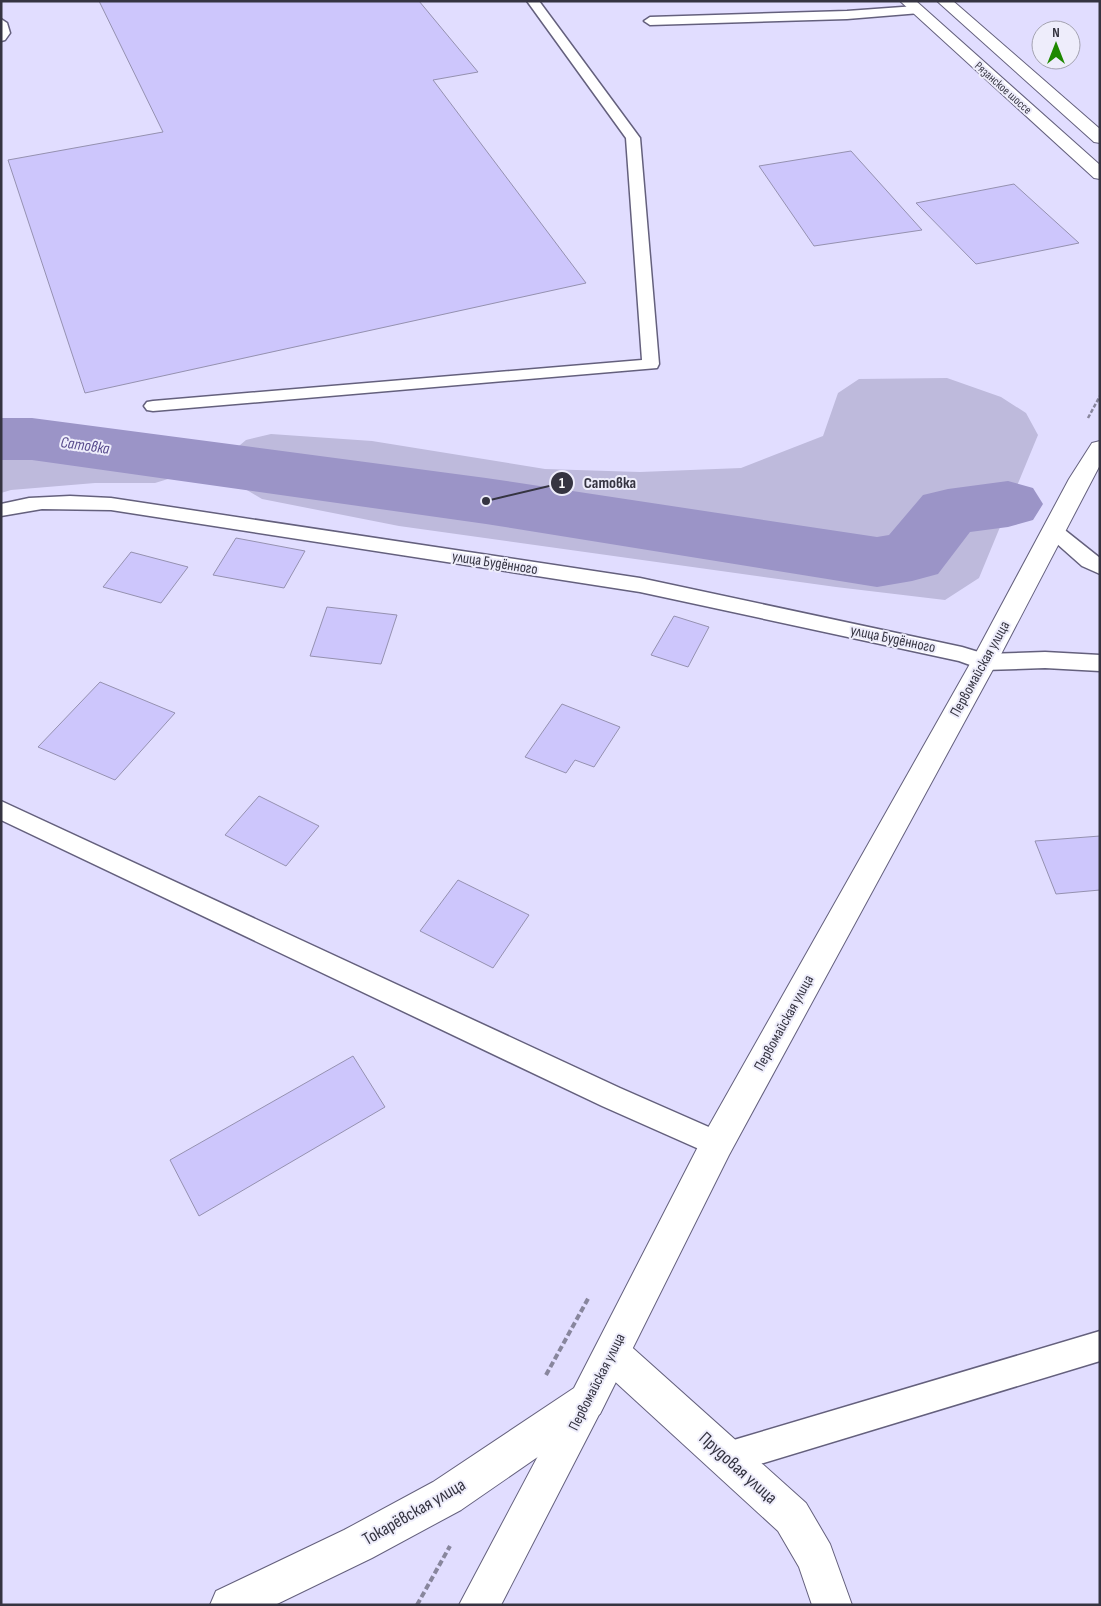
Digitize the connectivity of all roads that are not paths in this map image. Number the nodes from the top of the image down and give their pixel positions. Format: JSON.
{"nodes":[{"id":1,"x":533,"y":1,"type":"edge"},
{"id":2,"x":944,"y":1,"type":"edge"},
{"id":3,"x":912,"y":6,"type":"edge"},
{"id":4,"x":650,"y":21,"type":"dead end"},
{"id":5,"x":1,"y":23,"type":"edge"},
{"id":6,"x":1,"y":37,"type":"edge"},
{"id":7,"x":1100,"y":138,"type":"edge"},
{"id":8,"x":1100,"y":174,"type":"edge"},
{"id":9,"x":153,"y":406,"type":"dead end"},
{"id":10,"x":1100,"y":448,"type":"edge"},
{"id":11,"x":1,"y":510,"type":"edge"},
{"id":12,"x":1054,"y":531,"type":"junction"},
{"id":13,"x":1100,"y":568,"type":"edge"},
{"id":14,"x":984,"y":662,"type":"junction"},
{"id":15,"x":1100,"y":663,"type":"edge"},
{"id":16,"x":1,"y":810,"type":"edge"},
{"id":17,"x":717,"y":1144,"type":"junction"},
{"id":18,"x":1100,"y":1346,"type":"edge"},
{"id":19,"x":612,"y":1354,"type":"junction"},
{"id":20,"x":587,"y":1401,"type":"junction"},
{"id":21,"x":727,"y":1458,"type":"junction"},
{"id":22,"x":230,"y":1605,"type":"edge"},
{"id":23,"x":479,"y":1605,"type":"edge"},
{"id":24,"x":832,"y":1605,"type":"edge"}],
"edges":[{"from":1,"to":9,"type":"lane"},
{"from":2,"to":7,"type":"main road","name":"Рязанское шоссе"},
{"from":3,"to":4,"type":"lane"},
{"from":3,"to":8,"type":"main road","name":"Рязанское шоссе"},
{"from":5,"to":6,"type":"lane"},
{"from":10,"to":12,"type":"main road","name":"Первомайская улица"},
{"from":11,"to":14,"type":"lane","name":"улица Будённого"},
{"from":12,"to":13,"type":"lane"},
{"from":12,"to":14,"type":"main road","name":"Первомайская улица"},
{"from":14,"to":15,"type":"lane"},
{"from":14,"to":17,"type":"main road","name":"Первомайская улица"},
{"from":16,"to":17,"type":"lane"},
{"from":17,"to":19,"type":"main road","name":"Первомайская улица"},
{"from":18,"to":21,"type":"lane"},
{"from":19,"to":20,"type":"main road","name":"Первомайская улица"},
{"from":19,"to":21,"type":"main road","name":"Прудовая улица"},
{"from":20,"to":22,"type":"main road","name":"Токарёвская улица"},
{"from":20,"to":23,"type":"main road","name":"Первомайская улица"},
{"from":21,"to":24,"type":"main road","name":"Прудовая улица"}]}
